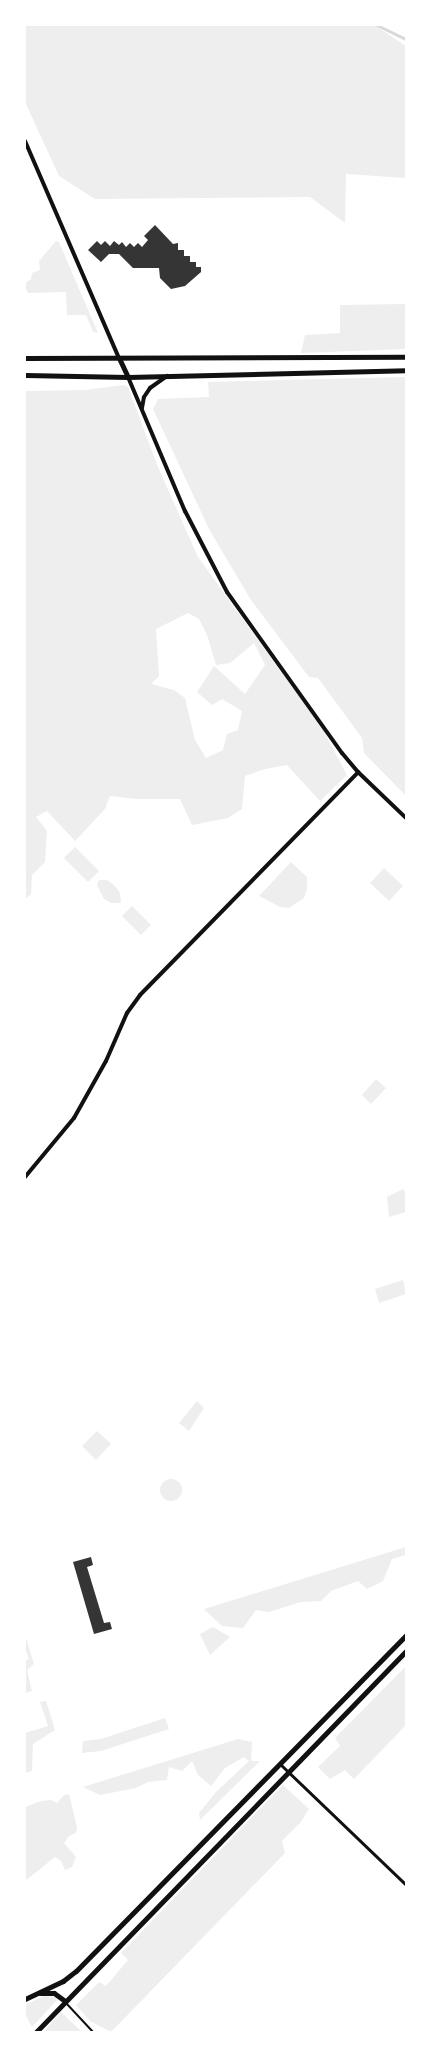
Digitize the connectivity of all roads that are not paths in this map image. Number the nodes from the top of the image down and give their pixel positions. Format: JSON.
{"nodes":[{"id":1,"x":25,"y":141,"type":"edge"},
{"id":2,"x":406,"y":357,"type":"edge"},
{"id":3,"x":25,"y":358,"type":"edge"},
{"id":4,"x":120,"y":358,"type":"junction"},
{"id":5,"x":406,"y":370,"type":"edge"},
{"id":6,"x":25,"y":375,"type":"edge"},
{"id":7,"x":167,"y":376,"type":"junction"},
{"id":8,"x":128,"y":377,"type":"junction"},
{"id":9,"x":142,"y":410,"type":"junction"},
{"id":10,"x":358,"y":772,"type":"junction"},
{"id":11,"x":406,"y":818,"type":"edge"},
{"id":12,"x":25,"y":1177,"type":"edge"},
{"id":13,"x":406,"y":1635,"type":"edge"},
{"id":14,"x":406,"y":1651,"type":"edge"},
{"id":15,"x":354,"y":1689,"type":"junction"},
{"id":16,"x":361,"y":1696,"type":"junction"},
{"id":17,"x":279,"y":1763,"type":"junction"},
{"id":18,"x":288,"y":1772,"type":"junction"},
{"id":19,"x":229,"y":1816,"type":"junction"},
{"id":20,"x":237,"y":1824,"type":"junction"},
{"id":21,"x":406,"y":1885,"type":"edge"},
{"id":22,"x":38,"y":1993,"type":"junction"},
{"id":23,"x":25,"y":1999,"type":"edge"},
{"id":24,"x":64,"y":2002,"type":"junction"},
{"id":25,"x":36,"y":2032,"type":"edge"},
{"id":26,"x":93,"y":2032,"type":"edge"}],
"edges":[{"from":1,"to":4,"type":"street"},
{"from":2,"to":4,"type":"main road"},
{"from":3,"to":4,"type":"main road"},
{"from":4,"to":8,"type":"main road"},
{"from":5,"to":7,"type":"main road"},
{"from":6,"to":8,"type":"main road"},
{"from":7,"to":8,"type":"main road"},
{"from":7,"to":9,"type":"street"},
{"from":8,"to":9,"type":"street"},
{"from":9,"to":10,"type":"street"},
{"from":10,"to":11,"type":"street"},
{"from":10,"to":12,"type":"street"},
{"from":13,"to":15,"type":"main road"},
{"from":14,"to":16,"type":"main road"},
{"from":15,"to":16,"type":"main road"},
{"from":15,"to":17,"type":"main road"},
{"from":16,"to":18,"type":"main road"},
{"from":17,"to":18,"type":"street"},
{"from":17,"to":19,"type":"main road"},
{"from":18,"to":20,"type":"main road"},
{"from":18,"to":21,"type":"street"},
{"from":19,"to":20,"type":"main road"},
{"from":19,"to":22,"type":"main road"},
{"from":20,"to":24,"type":"main road"},
{"from":22,"to":23,"type":"main road"},
{"from":22,"to":24,"type":"main road"},
{"from":24,"to":25,"type":"main road"},
{"from":24,"to":26,"type":"lane"}]}
